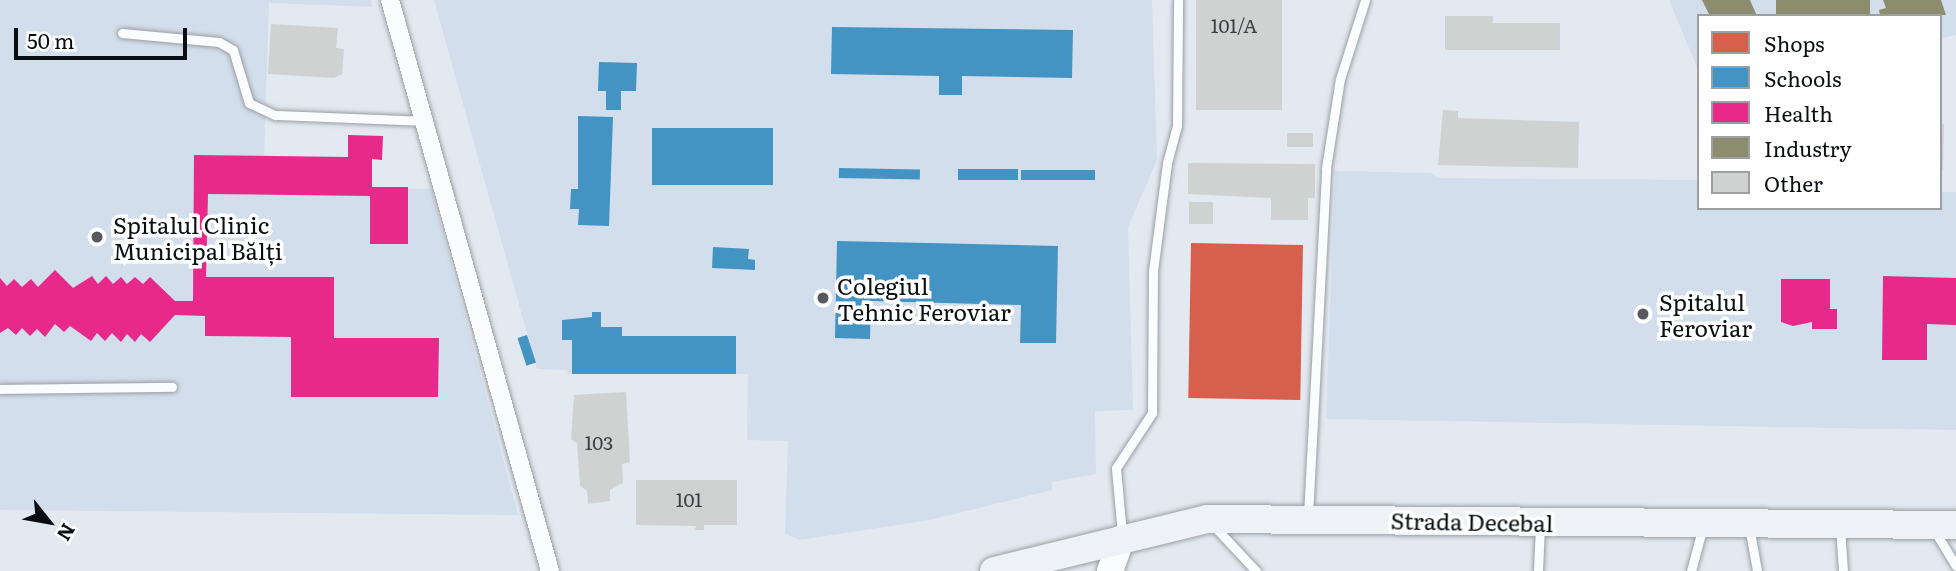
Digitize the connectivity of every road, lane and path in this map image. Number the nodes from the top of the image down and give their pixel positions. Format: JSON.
{"nodes":[{"id":1,"x":390,"y":0,"type":"edge"},
{"id":2,"x":1178,"y":0,"type":"edge"},
{"id":3,"x":1364,"y":0,"type":"edge"},
{"id":4,"x":122,"y":33,"type":"dead end"},
{"id":5,"x":423,"y":121,"type":"junction"},
{"id":6,"x":172,"y":387,"type":"dead end"},
{"id":7,"x":0,"y":388,"type":"edge"},
{"id":8,"x":1308,"y":518,"type":"junction"},
{"id":9,"x":1207,"y":519,"type":"junction"},
{"id":10,"x":1540,"y":523,"type":"junction"},
{"id":11,"x":1704,"y":524,"type":"junction"},
{"id":12,"x":1749,"y":524,"type":"junction"},
{"id":13,"x":1839,"y":525,"type":"junction"},
{"id":14,"x":1944,"y":525,"type":"edge"},
{"id":15,"x":1122,"y":538,"type":"junction"},
{"id":16,"x":1956,"y":566,"type":"edge"},
{"id":17,"x":1023,"y":567,"type":"edge"},
{"id":18,"x":1536,"y":570,"type":"edge"},
{"id":19,"x":551,"y":571,"type":"edge"},
{"id":20,"x":995,"y":571,"type":"edge"},
{"id":21,"x":1110,"y":571,"type":"edge"},
{"id":22,"x":1256,"y":571,"type":"edge"},
{"id":23,"x":1691,"y":571,"type":"edge"},
{"id":24,"x":1757,"y":571,"type":"edge"},
{"id":25,"x":1843,"y":571,"type":"edge"}],
"edges":[{"from":1,"to":5,"type":"street"},
{"from":2,"to":15,"type":"lane"},
{"from":3,"to":8,"type":"lane"},
{"from":4,"to":5,"type":"lane"},
{"from":5,"to":19,"type":"street"},
{"from":6,"to":7,"type":"lane"},
{"from":8,"to":9,"type":"main road","name":"Strada Decebal"},
{"from":8,"to":10,"type":"main road","name":"Strada Decebal"},
{"from":9,"to":15,"type":"main road","name":"Strada Decebal"},
{"from":9,"to":22,"type":"lane"},
{"from":10,"to":11,"type":"main road","name":"Strada Decebal"},
{"from":10,"to":18,"type":"lane"},
{"from":11,"to":12,"type":"main road","name":"Strada Decebal"},
{"from":11,"to":23,"type":"lane"},
{"from":12,"to":13,"type":"main road","name":"Strada Decebal"},
{"from":12,"to":24,"type":"lane"},
{"from":13,"to":14,"type":"main road","name":"Strada Decebal"},
{"from":13,"to":25,"type":"lane"},
{"from":14,"to":16,"type":"lane"},
{"from":15,"to":17,"type":"main road","name":"Strada Decebal"},
{"from":15,"to":21,"type":"main road"},
{"from":17,"to":20,"type":"main road","name":"Strada Decebal"}]}
